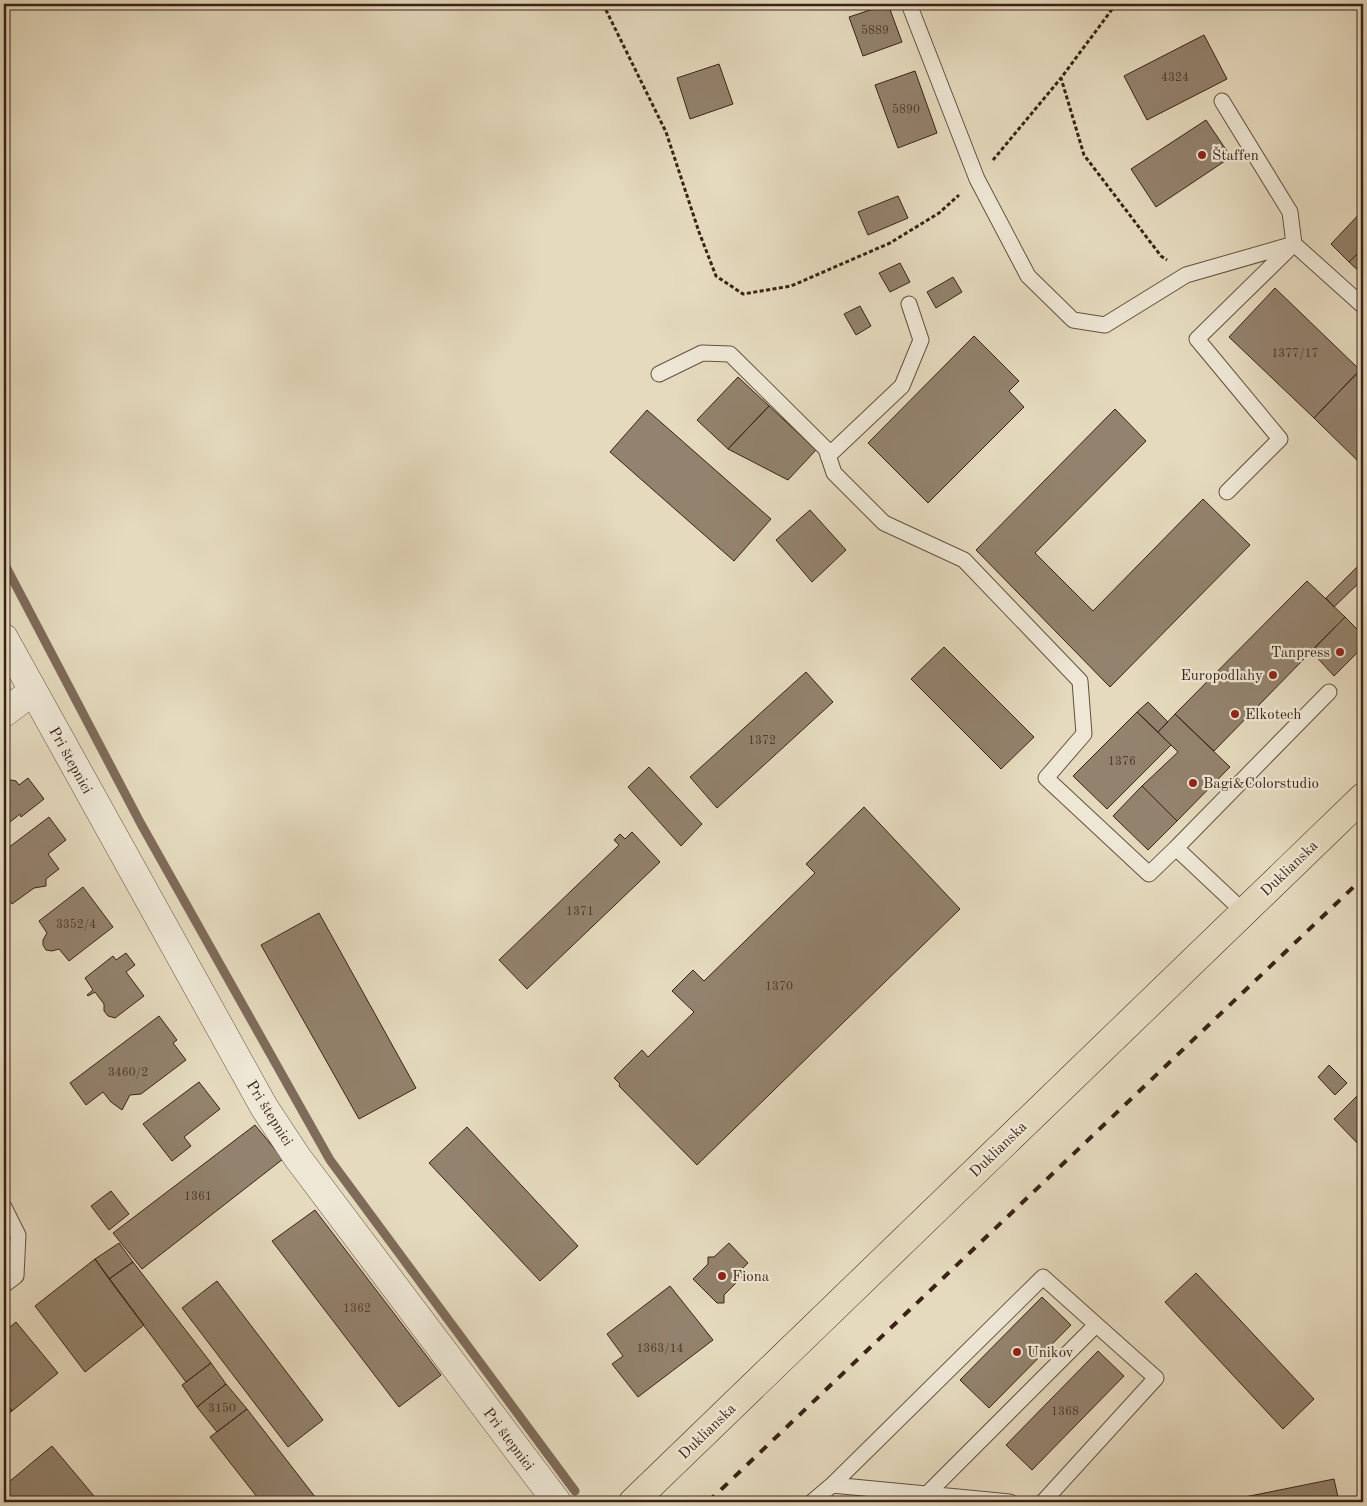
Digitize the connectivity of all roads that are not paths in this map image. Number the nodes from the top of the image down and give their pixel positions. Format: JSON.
{"nodes":[{"id":1,"x":909,"y":4,"type":"edge"},
{"id":2,"x":1222,"y":101,"type":"dead end"},
{"id":3,"x":1294,"y":244,"type":"junction"},
{"id":4,"x":909,"y":304,"type":"dead end"},
{"id":5,"x":1363,"y":306,"type":"edge"},
{"id":6,"x":659,"y":374,"type":"dead end"},
{"id":7,"x":828,"y":456,"type":"junction"},
{"id":8,"x":1227,"y":492,"type":"dead end"},
{"id":9,"x":4,"y":638,"type":"edge"},
{"id":10,"x":33,"y":691,"type":"junction"},
{"id":11,"x":1329,"y":692,"type":"dead end"},
{"id":12,"x":4,"y":713,"type":"edge"},
{"id":13,"x":1363,"y":797,"type":"edge"},
{"id":14,"x":1176,"y":848,"type":"junction"},
{"id":15,"x":1244,"y":912,"type":"junction"},
{"id":16,"x":4,"y":1207,"type":"edge"},
{"id":17,"x":4,"y":1285,"type":"edge"},
{"id":18,"x":1096,"y":1325,"type":"junction"},
{"id":19,"x":832,"y":1485,"type":"junction"},
{"id":20,"x":926,"y":1494,"type":"junction"},
{"id":21,"x":557,"y":1502,"type":"edge"},
{"id":22,"x":633,"y":1502,"type":"edge"},
{"id":23,"x":812,"y":1502,"type":"edge"},
{"id":24,"x":1010,"y":1502,"type":"edge"},
{"id":25,"x":1043,"y":1502,"type":"edge"}],
"edges":[{"from":1,"to":3,"type":"lane"},
{"from":2,"to":3,"type":"lane"},
{"from":3,"to":5,"type":"lane"},
{"from":3,"to":8,"type":"lane"},
{"from":4,"to":7,"type":"lane"},
{"from":6,"to":7,"type":"lane"},
{"from":7,"to":14,"type":"lane"},
{"from":9,"to":10,"type":"street","name":"Pri štepnici"},
{"from":10,"to":12,"type":"street"},
{"from":10,"to":21,"type":"street","name":"Pri štepnici"},
{"from":11,"to":14,"type":"lane"},
{"from":13,"to":15,"type":"main road","name":"Duklianska"},
{"from":14,"to":15,"type":"lane"},
{"from":15,"to":22,"type":"main road","name":"Duklianska"},
{"from":16,"to":17,"type":"lane"},
{"from":18,"to":19,"type":"lane"},
{"from":18,"to":20,"type":"lane"},
{"from":18,"to":25,"type":"lane"},
{"from":19,"to":20,"type":"lane"},
{"from":19,"to":23,"type":"lane"},
{"from":20,"to":24,"type":"lane"}]}
